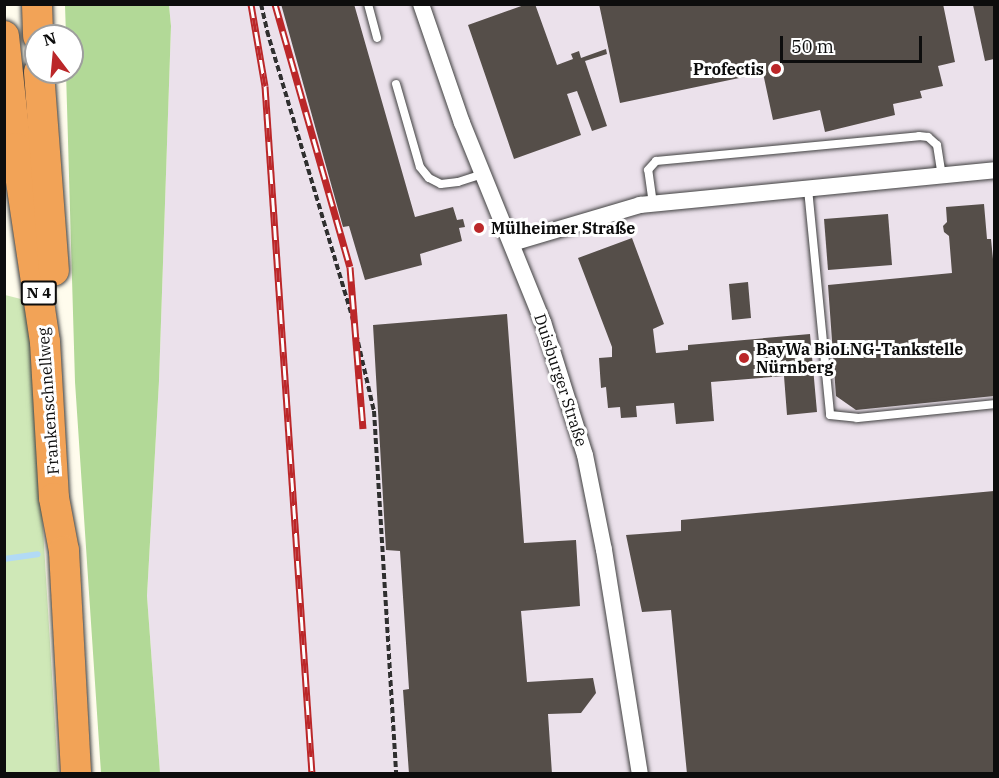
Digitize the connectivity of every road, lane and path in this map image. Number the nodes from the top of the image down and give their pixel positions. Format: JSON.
{"nodes":[{"id":1,"x":37,"y":4,"type":"edge"},
{"id":2,"x":261,"y":4,"type":"edge"},
{"id":3,"x":368,"y":4,"type":"edge"},
{"id":4,"x":421,"y":4,"type":"edge"},
{"id":5,"x":38,"y":24,"type":"edge"},
{"id":6,"x":4,"y":36,"type":"edge"},
{"id":7,"x":377,"y":38,"type":"dead end"},
{"id":8,"x":40,"y":84,"type":"edge"},
{"id":9,"x":396,"y":84,"type":"dead end"},
{"id":10,"x":994,"y":170,"type":"edge"},
{"id":11,"x":483,"y":174,"type":"junction"},
{"id":12,"x":942,"y":176,"type":"junction"},
{"id":13,"x":808,"y":189,"type":"junction"},
{"id":14,"x":653,"y":204,"type":"junction"},
{"id":15,"x":512,"y":243,"type":"junction"},
{"id":16,"x":994,"y":404,"type":"edge"},
{"id":17,"x":64,"y":551,"type":"junction"},
{"id":18,"x":76,"y":774,"type":"edge"},
{"id":19,"x":396,"y":774,"type":"edge"},
{"id":20,"x":640,"y":774,"type":"edge"}],
"edges":[{"from":1,"to":5,"type":"highway"},
{"from":2,"to":19,"type":"path"},
{"from":3,"to":7,"type":"lane"},
{"from":4,"to":11,"type":"street","name":"Duisburger Straße"},
{"from":6,"to":17,"type":"highway","name":"Frankenschnellweg","number":"N 4"},
{"from":8,"to":17,"type":"highway","name":"Frankenschnellweg","number":"N 4"},
{"from":9,"to":11,"type":"lane"},
{"from":10,"to":12,"type":"street"},
{"from":11,"to":15,"type":"street","name":"Duisburger Straße"},
{"from":12,"to":13,"type":"street"},
{"from":12,"to":14,"type":"lane"},
{"from":13,"to":14,"type":"street"},
{"from":13,"to":16,"type":"lane"},
{"from":14,"to":15,"type":"street"},
{"from":15,"to":20,"type":"street","name":"Duisburger Straße"},
{"from":17,"to":18,"type":"highway","name":"Frankenschnellweg","number":"N 4"}]}
